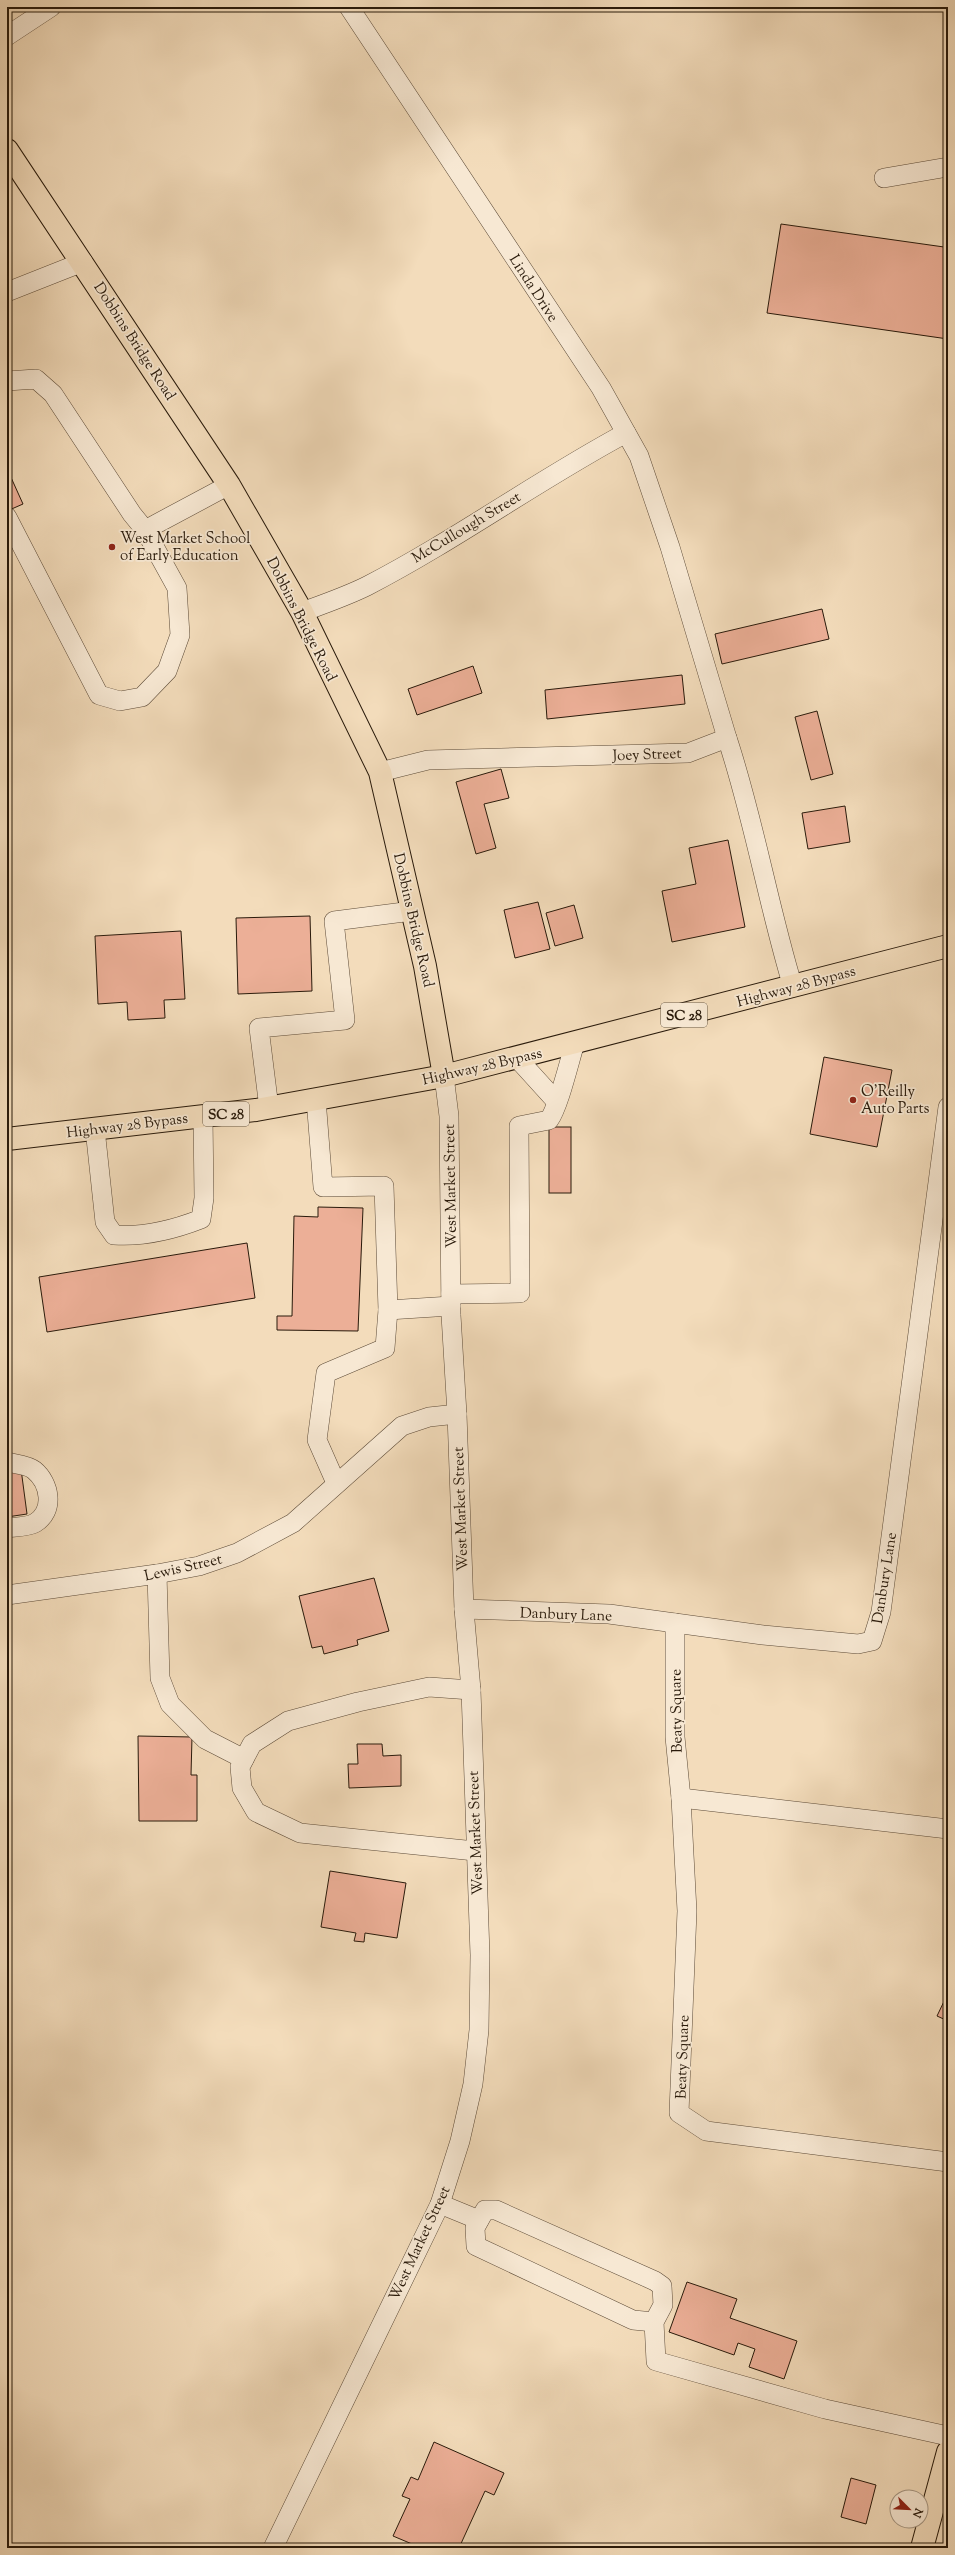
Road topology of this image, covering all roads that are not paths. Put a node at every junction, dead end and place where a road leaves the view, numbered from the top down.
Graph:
1 (51, 7) edge
2 (349, 7) edge
3 (7, 36) edge
4 (7, 150) edge
5 (948, 168) edge
6 (884, 178) dead end
7 (83, 262) junction
8 (7, 292) edge
9 (7, 381) edge
10 (626, 433) junction
11 (229, 485) junction
12 (7, 517) edge
13 (144, 530) junction
14 (302, 612) junction
15 (727, 738) junction
16 (380, 772) junction
17 (412, 911) junction
18 (948, 946) edge
19 (793, 987) junction
20 (575, 1043) junction
21 (517, 1058) junction
22 (444, 1076) junction
23 (316, 1100) junction
24 (556, 1101) junction
25 (948, 1107) edge
26 (269, 1108) junction
27 (203, 1116) junction
28 (95, 1129) junction
29 (7, 1139) edge
30 (451, 1300) junction
31 (388, 1310) junction
32 (457, 1414) junction
33 (7, 1462) edge
34 (336, 1482) junction
35 (7, 1528) edge
36 (157, 1574) junction
37 (7, 1595) edge
38 (464, 1609) junction
39 (675, 1623) junction
40 (470, 1690) junction
41 (244, 1759) junction
42 (681, 1798) junction
43 (948, 1830) edge
44 (475, 1851) junction
45 (948, 2162) edge
46 (440, 2204) junction
47 (479, 2220) junction
48 (654, 2322) junction
49 (948, 2436) edge
50 (948, 2452) edge
51 (945, 2476) edge
52 (273, 2548) edge
53 (922, 2548) edge

1 - 3 street
2 - 10 street, Linda Drive
4 - 7 main road, Dobbins Bridge Road
5 - 6 street
7 - 8 street
7 - 11 main road, Dobbins Bridge Road
9 - 13 street
10 - 14 street, McCullough Street
10 - 15 street, Linda Drive
11 - 13 street
11 - 14 main road, Dobbins Bridge Road
12 - 13 street
14 - 16 main road, Dobbins Bridge Road
15 - 16 street, Joey Street
15 - 19 street
16 - 17 main road, Dobbins Bridge Road
17 - 22 main road, Dobbins Bridge Road
17 - 26 street
18 - 19 main road, Highway 28 Bypass / SC 28
19 - 20 main road, Highway 28 Bypass / SC 28
20 - 21 main road, Highway 28 Bypass / SC 28
20 - 24 street
21 - 22 main road, Highway 28 Bypass / SC 28
21 - 24 street
22 - 23 main road, Highway 28 Bypass / SC 28
22 - 30 street, West Market Street
23 - 26 main road, Highway 28 Bypass / SC 28
23 - 31 street
24 - 30 street
25 - 39 street, Danbury Lane
26 - 27 main road, Highway 28 Bypass / SC 28
27 - 28 main road, Highway 28 Bypass / SC 28
27 - 28 street
28 - 29 main road, Highway 28 Bypass / SC 28
30 - 31 street
30 - 32 street, West Market Street
31 - 34 street
32 - 34 street, Lewis Street
32 - 38 street, West Market Street
33 - 35 street
34 - 36 street, Lewis Street
36 - 37 street, Lewis Street
36 - 41 street
38 - 39 street, Danbury Lane
38 - 40 street, West Market Street
39 - 42 street, Beaty Square
40 - 41 street
40 - 44 street, West Market Street
41 - 44 street
42 - 43 street
42 - 45 street, Beaty Square
44 - 46 street, West Market Street
46 - 47 street
46 - 52 street, West Market Street
47 - 48 street
47 - 48 street
48 - 49 street
50 - 51 main road
51 - 53 main road

